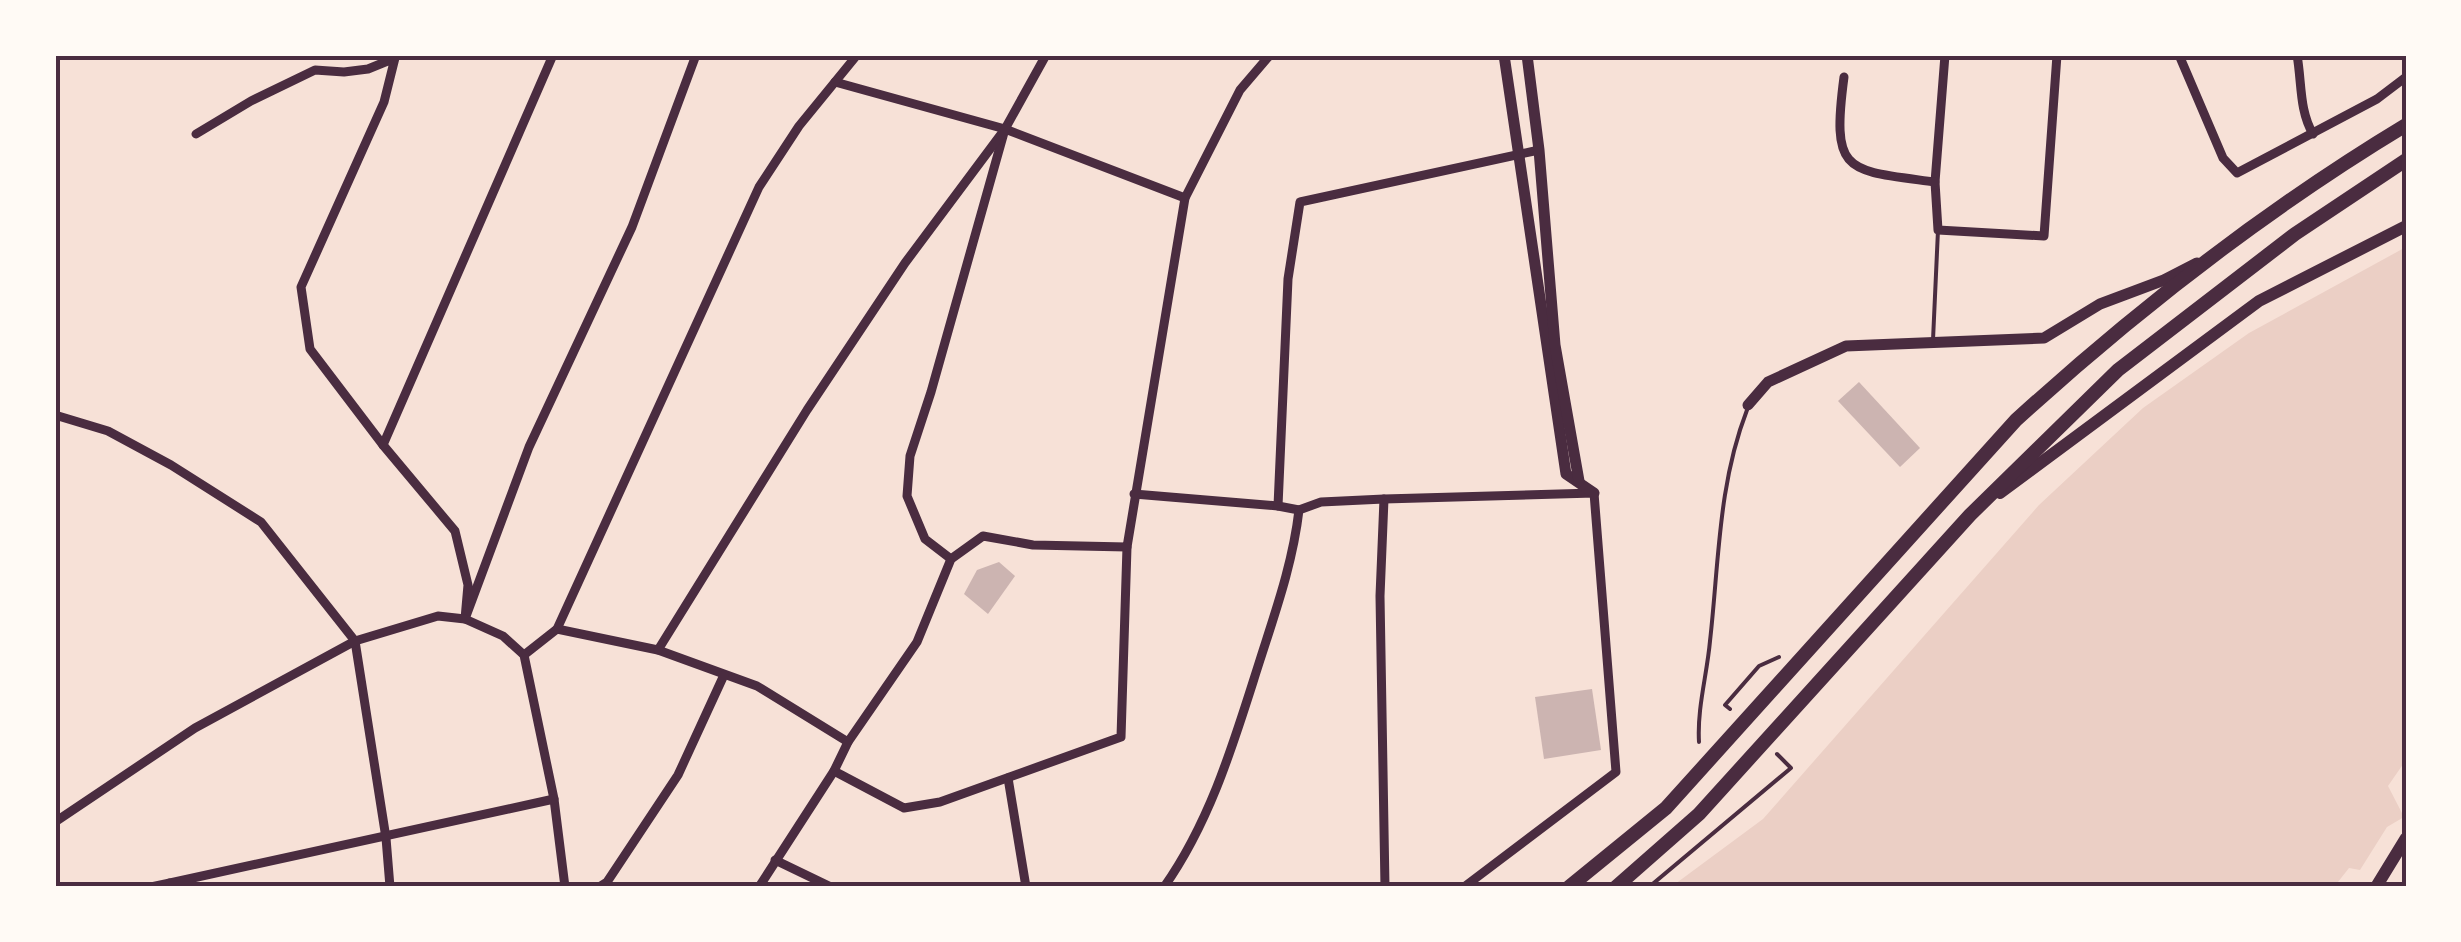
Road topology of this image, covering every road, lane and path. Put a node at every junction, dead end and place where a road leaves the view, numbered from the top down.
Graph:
1 (553, 55) edge
2 (696, 55) edge
3 (857, 55) edge
4 (1046, 55) edge
5 (1270, 55) edge
6 (1504, 55) edge
7 (1528, 55) edge
8 (1944, 55) edge
9 (2057, 55) edge
10 (2178, 55) edge
11 (2297, 55) edge
12 (397, 56) edge
13 (1844, 77) dead end
14 (2406, 77) edge
15 (836, 82) junction
16 (2406, 125) edge
17 (1005, 129) junction
18 (196, 134) dead end
19 (2313, 134) junction
20 (1539, 150) junction
21 (1520, 154) junction
22 (2406, 160) edge
23 (1935, 182) junction
24 (1184, 198) junction
25 (2406, 223) edge
26 (1938, 230) junction
27 (2210, 256) junction
28 (1932, 344) junction
29 (1748, 405) joint
30 (55, 415) edge
31 (383, 445) junction
32 (1594, 493) junction
33 (1134, 494) junction
34 (1384, 498) junction
35 (1278, 506) junction
36 (1299, 510) junction
37 (1970, 515) junction
38 (1127, 547) junction
39 (950, 560) junction
40 (465, 619) junction
41 (557, 629) junction
42 (355, 640) junction
43 (658, 650) junction
44 (524, 656) junction
45 (1759, 666) dead end
46 (724, 675) junction
47 (1725, 705) dead end
48 (848, 742) junction
49 (1698, 742) dead end
50 (1792, 768) dead end
51 (834, 771) junction
52 (1008, 778) junction
53 (554, 799) junction
54 (55, 822) edge
55 (386, 838) junction
56 (2406, 838) edge
57 (775, 860) junction
58 (170, 885) edge
59 (151, 887) edge
60 (390, 887) edge
61 (565, 887) edge
62 (600, 887) edge
63 (760, 887) edge
64 (831, 887) edge
65 (1026, 887) edge
66 (1166, 887) edge
67 (1386, 887) edge
68 (1464, 887) edge
69 (1569, 887) edge
70 (1616, 887) edge
71 (1649, 887) edge
72 (2376, 887) edge

1 - 31 street
2 - 40 street
3 - 15 street
4 - 17 street
5 - 24 street
6 - 21 street
7 - 20 street
8 - 23 street
9 - 26 street
10 - 19 street
11 - 19 street
12 - 18 street
12 - 31 street
13 - 23 street
14 - 19 street
15 - 17 street
15 - 41 street
16 - 27 highway
17 - 24 street
17 - 39 street
17 - 43 street
20 - 21 street
20 - 32 street
21 - 32 street
21 - 35 street
22 - 37 highway
23 - 26 street
24 - 33 street
25 - 37 main road
26 - 28 lane
27 - 28 street
27 - 69 highway
28 - 29 street
29 - 49 lane
30 - 42 street
31 - 40 street
32 - 34 street
32 - 68 street
33 - 35 street
33 - 38 street
34 - 36 street
34 - 67 street
35 - 36 street
36 - 66 street
37 - 70 highway
38 - 39 street
38 - 52 street
39 - 48 street
40 - 42 street
40 - 44 street
41 - 43 street
41 - 44 street
42 - 54 street
42 - 55 street
43 - 46 street
44 - 53 street
45 - 47 path
46 - 48 street
46 - 62 street
48 - 51 street
50 - 71 path
51 - 52 street
51 - 57 street
52 - 65 street
53 - 55 street
53 - 61 street
55 - 58 street
55 - 60 street
56 - 72 main road
57 - 63 street
57 - 64 street
58 - 59 street

